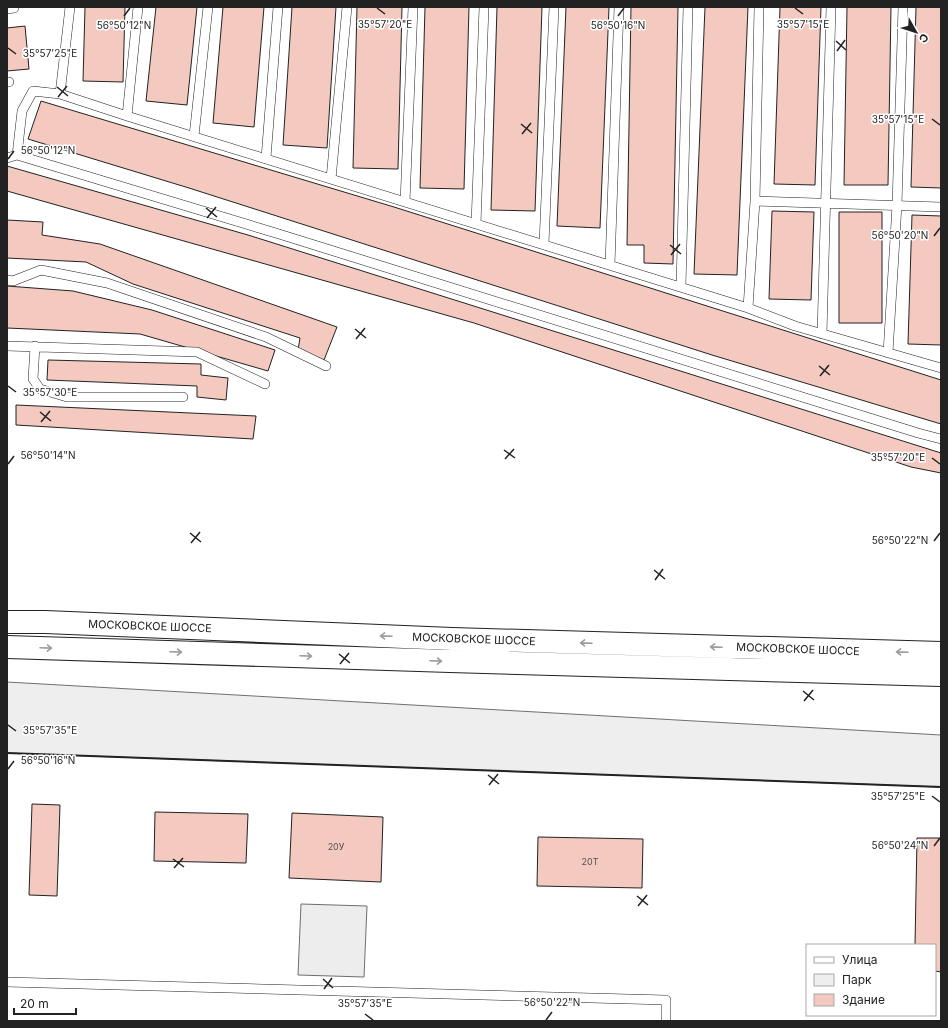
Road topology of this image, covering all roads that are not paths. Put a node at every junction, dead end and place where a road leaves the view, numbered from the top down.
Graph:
1 (70, 7) edge
2 (138, 7) edge
3 (208, 7) edge
4 (278, 7) edge
5 (347, 7) edge
6 (413, 7) edge
7 (484, 7) edge
8 (554, 7) edge
9 (619, 7) edge
10 (688, 7) edge
11 (759, 7) edge
12 (831, 7) edge
13 (903, 7) edge
14 (60, 94) junction
15 (127, 116) junction
16 (194, 136) junction
17 (17, 155) junction
18 (7, 158) edge
19 (266, 158) junction
20 (331, 179) junction
21 (755, 201) junction
22 (405, 202) junction
23 (825, 203) junction
24 (897, 205) junction
25 (941, 207) edge
26 (476, 224) junction
27 (544, 244) junction
28 (610, 265) junction
29 (7, 280) edge
30 (681, 287) junction
31 (748, 308) junction
32 (822, 334) junction
33 (7, 346) edge
34 (35, 346) junction
35 (888, 353) junction
36 (326, 366) dead end
37 (941, 368) edge
38 (265, 384) dead end
39 (183, 397) dead end
40 (941, 439) edge
41 (7, 622) edge
42 (7, 647) edge
43 (941, 653) edge
44 (941, 675) edge
45 (7, 982) edge
46 (666, 1021) edge

1 - 14 lane
2 - 15 lane
3 - 16 lane
4 - 19 lane
5 - 20 lane
6 - 22 lane
7 - 26 lane
8 - 27 lane
9 - 28 lane
10 - 30 lane
11 - 21 lane
12 - 23 lane
13 - 24 lane
14 - 15 lane
14 - 17 lane
15 - 16 lane
16 - 19 lane
17 - 18 lane
17 - 40 lane
19 - 20 lane
20 - 22 lane
21 - 23 lane
21 - 31 lane
22 - 26 lane
23 - 24 lane
23 - 32 lane
24 - 25 lane
24 - 35 lane
26 - 27 lane
27 - 28 lane
28 - 30 lane
29 - 36 lane
30 - 31 lane
31 - 32 lane
32 - 35 lane
33 - 34 lane
34 - 38 lane
34 - 39 lane
35 - 37 lane
43 -> 41 main road, МОСКОВСКОЕ ШОССЕ
42 -> 44 main road, МОСКОВСКОЕ ШОССЕ
45 - 46 lane

